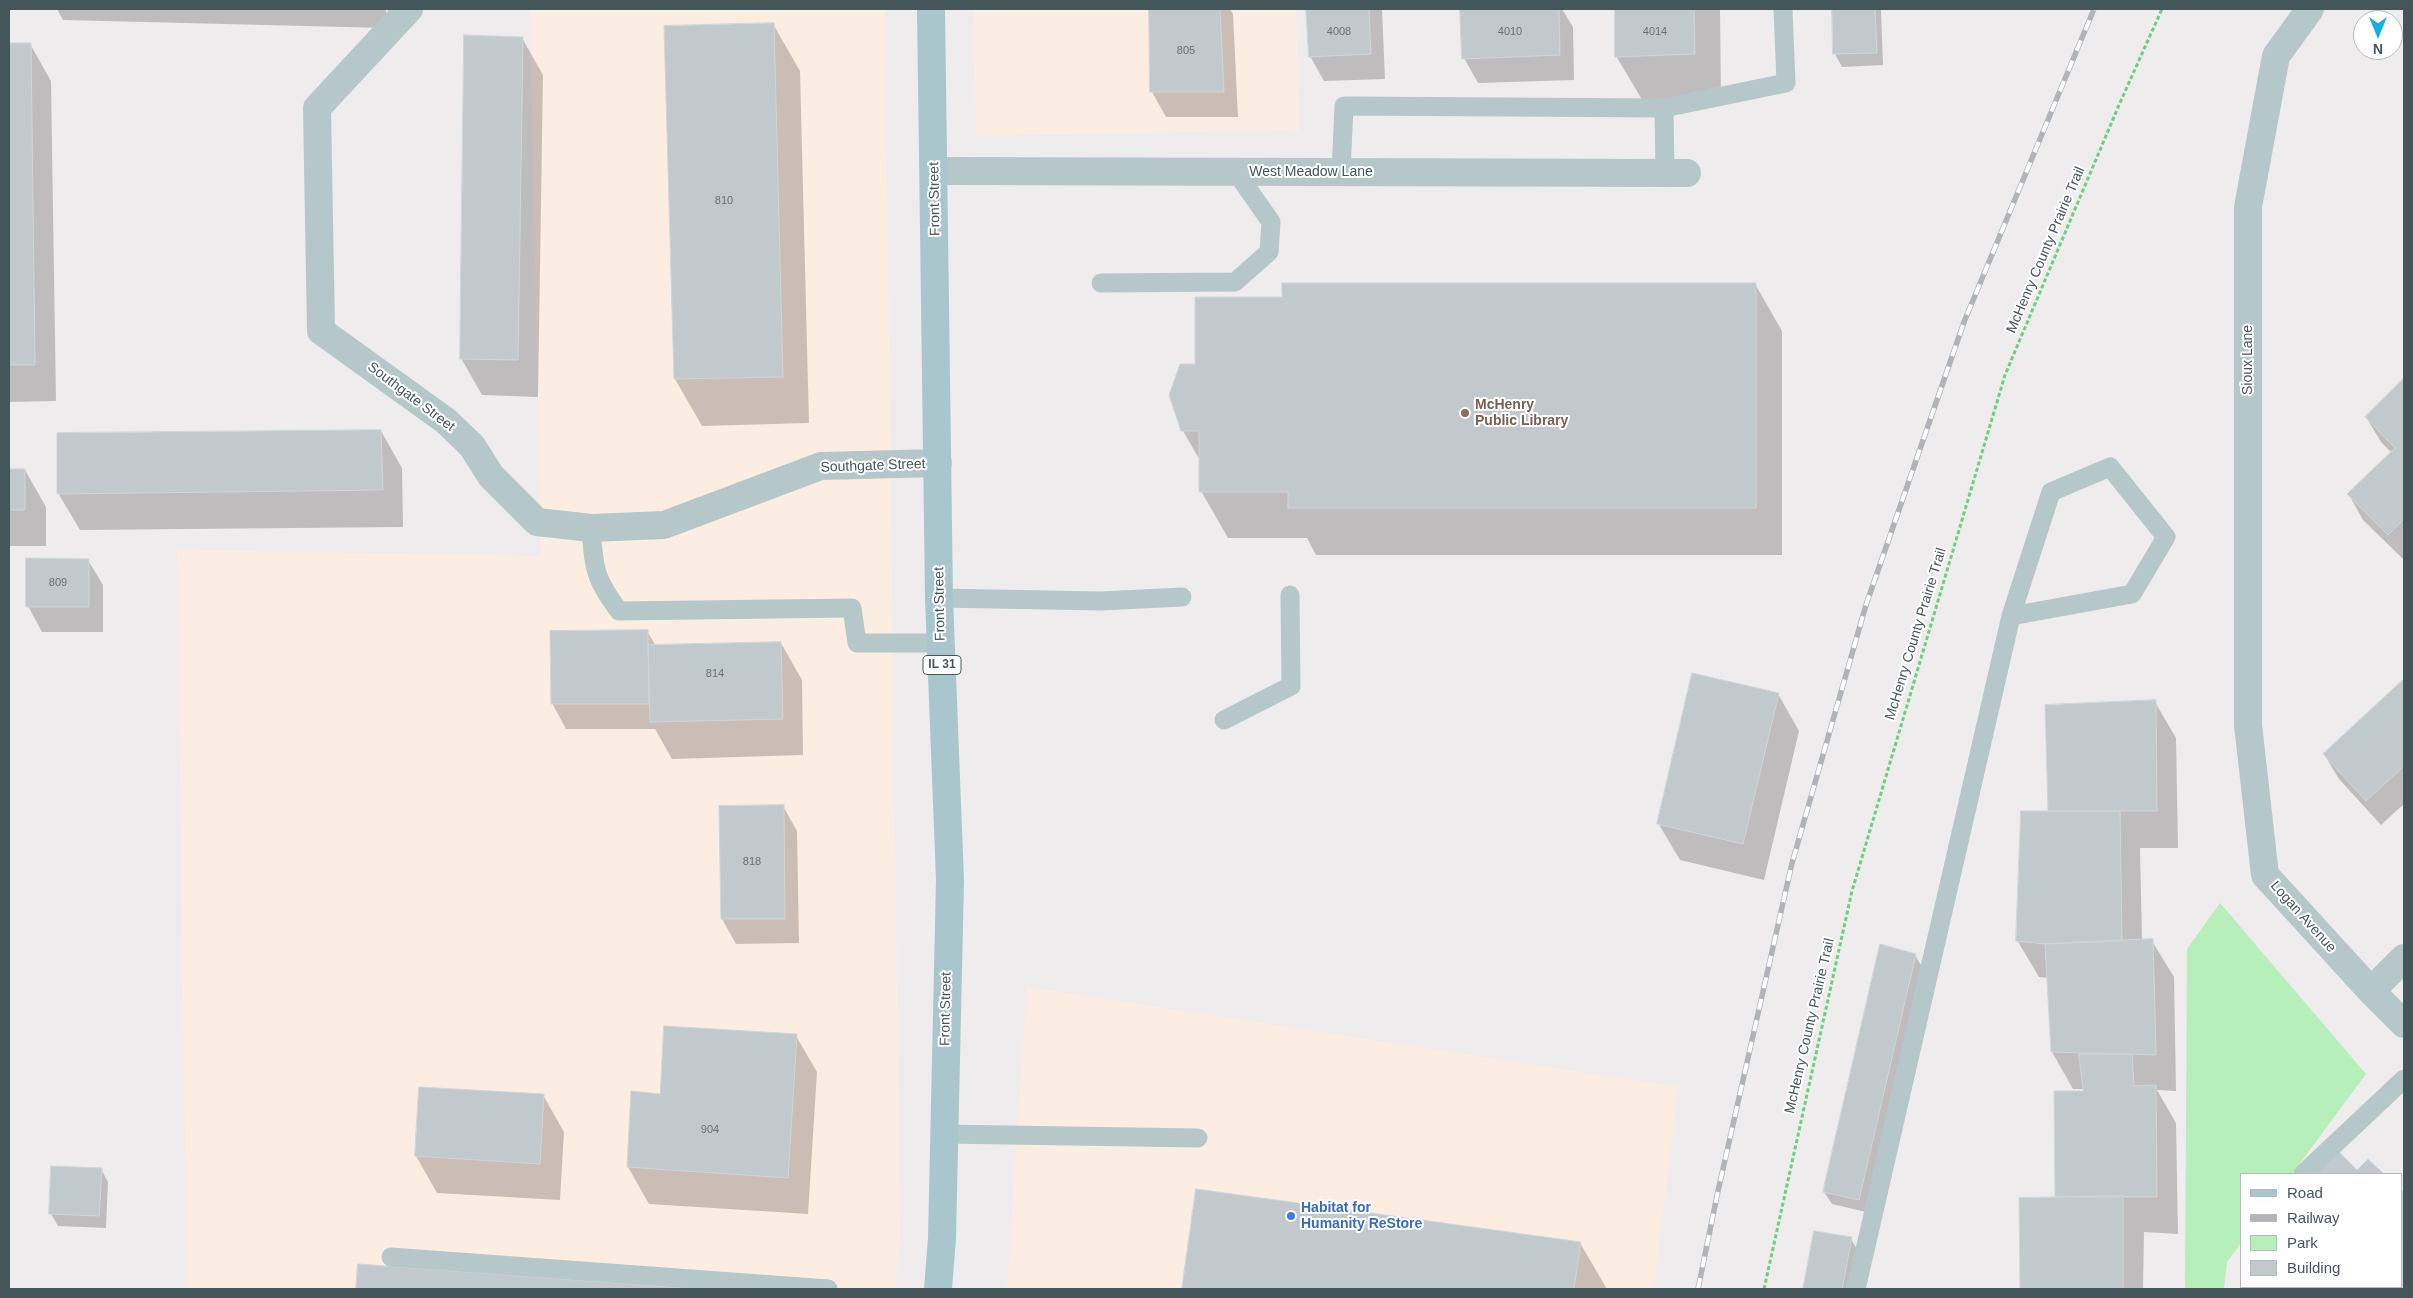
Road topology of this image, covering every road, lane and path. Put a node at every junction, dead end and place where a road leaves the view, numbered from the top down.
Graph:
1 (409, 9) edge
2 (931, 9) edge
3 (1783, 9) edge
4 (2162, 9) edge
5 (2310, 9) edge
6 (1664, 108) junction
7 (935, 171) junction
8 (1236, 172) junction
9 (1341, 172) junction
10 (1676, 173) joint
11 (1101, 283) dead end
12 (938, 464) junction
13 (588, 527) junction
14 (1290, 595) dead end
15 (1182, 597) dead end
16 (939, 598) junction
17 (2010, 616) junction
18 (941, 642) junction
19 (1224, 720) dead end
20 (2248, 725) joint
21 (2404, 958) edge
22 (2371, 991) junction
23 (2404, 1024) edge
24 (2404, 1079) edge
25 (943, 1134) junction
26 (1198, 1138) dead end
27 (2304, 1173) edge
28 (391, 1257) dead end
29 (828, 1289) edge
30 (938, 1289) edge
31 (1764, 1289) edge
32 (1856, 1289) edge

1 - 13 street, Southgate Street
2 - 7 main road, Front Street / IL 31
3 - 6 lane
4 - 31 path, McHenry County Prairie Trail
5 - 20 street, Sioux Lane
6 - 9 lane
6 - 10 lane
7 - 8 street, West Meadow Lane
7 - 12 main road, Front Street / IL 31
8 - 9 street, West Meadow Lane
8 - 11 lane
9 - 10 street, West Meadow Lane
12 - 13 street, Southgate Street
12 - 16 main road, Front Street / IL 31
13 - 18 lane
14 - 19 lane
15 - 16 lane
16 - 18 main road, Front Street / IL 31
17 - 17 lane
17 - 32 lane
18 - 25 main road, Front Street / IL 31
20 - 22 street, Logan Avenue
21 - 22 street
22 - 23 street, Logan Avenue
24 - 27 lane
25 - 26 lane
25 - 30 main road, Front Street / IL 31
28 - 29 lane

